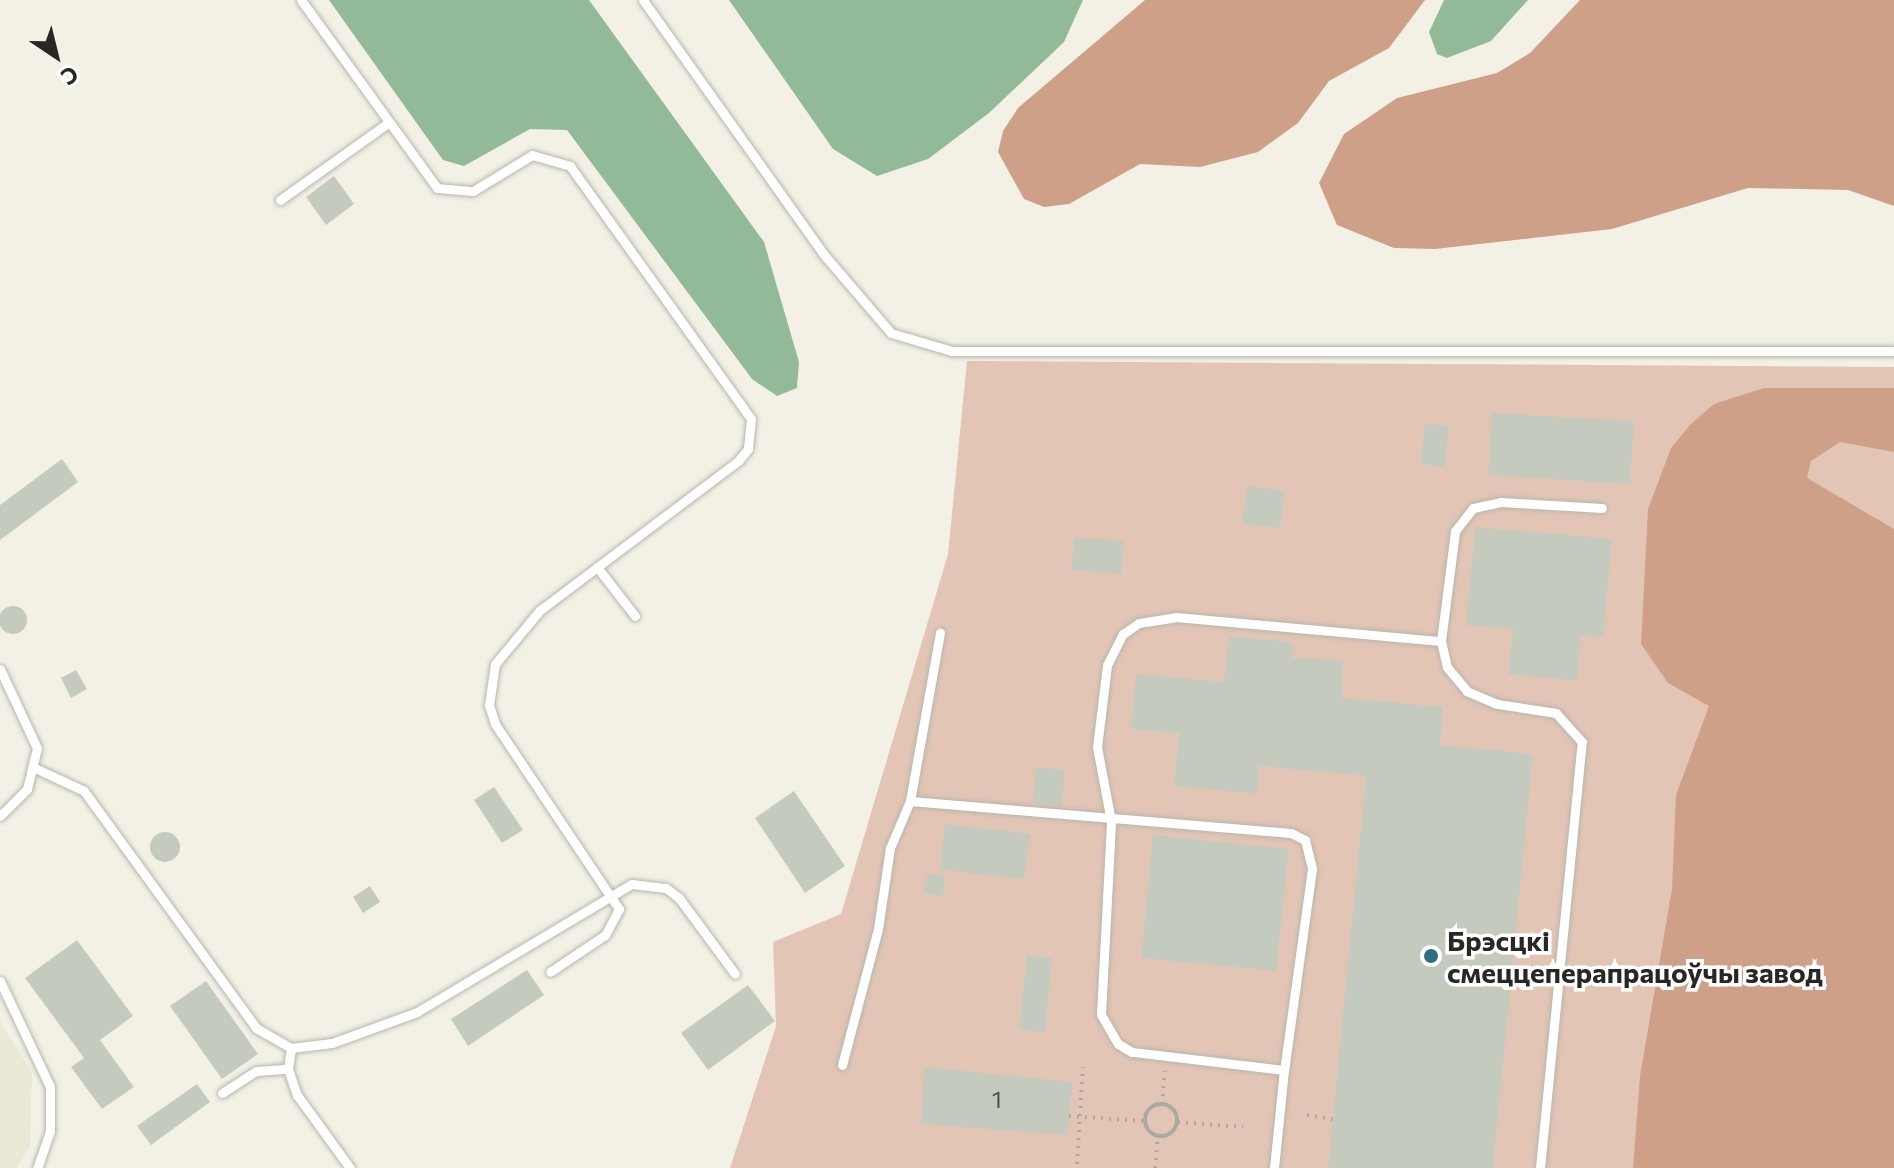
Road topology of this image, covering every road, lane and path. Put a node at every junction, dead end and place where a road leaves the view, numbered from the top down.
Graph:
1 (301, 0) edge
2 (643, 0) edge
3 (388, 123) junction
4 (280, 200) dead end
5 (1894, 351) edge
6 (1602, 508) dead end
7 (597, 567) junction
8 (635, 616) dead end
9 (940, 633) dead end
10 (1441, 641) junction
11 (0, 669) edge
12 (35, 768) junction
13 (910, 801) junction
14 (0, 816) edge
15 (1111, 821) junction
16 (613, 892) junction
17 (550, 972) dead end
18 (735, 974) dead end
19 (0, 981) edge
20 (291, 1048) junction
21 (1167, 1057) junction
22 (842, 1065) dead end
23 (1083, 1067) dead end
24 (288, 1069) junction
25 (1284, 1070) junction
26 (222, 1093) dead end
27 (1162, 1104) junction
28 (1307, 1115) dead end
29 (1069, 1116) dead end
30 (1079, 1116) junction
31 (1333, 1119) dead end
32 (1145, 1121) junction
33 (1177, 1122) junction
34 (1243, 1127) dead end
35 (1158, 1136) junction
36 (1077, 1164) dead end
37 (37, 1168) edge
38 (350, 1168) edge
39 (1155, 1168) edge
40 (1274, 1168) edge
41 (1540, 1168) edge

1 - 3 lane
2 - 5 lane
3 - 4 lane
3 - 7 lane
6 - 10 lane
7 - 8 lane
7 - 16 lane
9 - 13 lane
10 - 15 lane
10 - 41 lane
11 - 12 lane
12 - 14 lane
12 - 20 lane
13 - 15 lane
13 - 22 lane
15 - 21 lane
15 - 25 lane
16 - 17 lane
16 - 18 lane
16 - 20 lane
19 - 37 lane
20 - 24 lane
21 - 25 lane
21 - 27 path
23 - 30 path
24 - 26 lane
24 - 38 lane
25 - 40 lane
27 - 32 path
27 - 33 path
28 - 31 path
29 - 30 path
30 - 32 path
30 - 36 path
32 - 35 path
33 - 34 path
33 - 35 path
35 - 39 path

